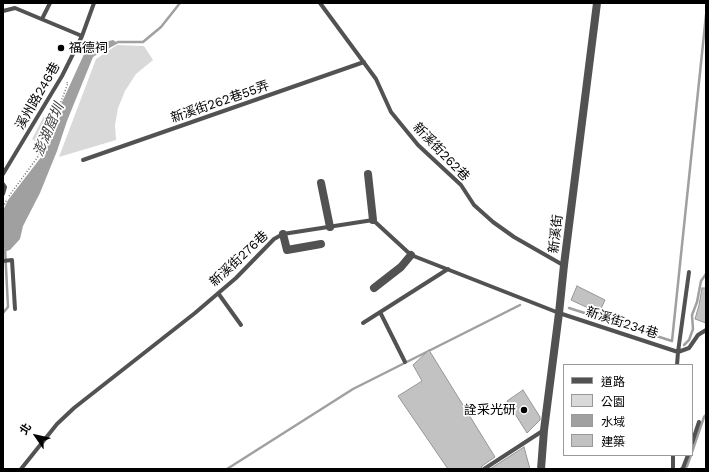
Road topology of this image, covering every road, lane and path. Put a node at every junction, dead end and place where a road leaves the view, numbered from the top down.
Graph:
1 (50, 3) edge
2 (94, 3) edge
3 (320, 3) edge
4 (596, 3) edge
5 (3, 11) edge
6 (42, 19) junction
7 (82, 36) junction
8 (364, 62) junction
9 (61, 79) junction
10 (83, 160) dead end
11 (3, 174) edge
12 (368, 174) dead end
13 (321, 183) dead end
14 (3, 184) edge
15 (3, 194) edge
16 (3, 207) edge
17 (373, 220) junction
18 (330, 227) junction
19 (283, 234) junction
20 (320, 244) dead end
21 (411, 254) junction
22 (3, 261) edge
23 (564, 265) junction
24 (448, 269) junction
25 (689, 272) dead end
26 (374, 288) dead end
27 (3, 292) edge
28 (218, 293) junction
29 (3, 303) edge
30 (15, 309) dead end
31 (380, 312) junction
32 (560, 313) junction
33 (363, 323) dead end
34 (241, 325) dead end
35 (706, 330) edge
36 (678, 352) junction
37 (405, 362) dead end
38 (677, 364) edge
39 (699, 422) dead end
40 (544, 430) junction
41 (693, 440) edge
42 (673, 456) edge
43 (688, 456) edge
44 (21, 469) edge
45 (484, 469) edge
46 (541, 469) edge
47 (673, 469) edge
48 (682, 469) edge

1 - 6 lane
2 - 7 lane, 溪州路246巷
3 - 8 lane, 新溪街262巷
4 - 23 street, 新溪街
5 - 6 lane
6 - 7 lane
7 - 9 lane, 溪州路246巷
8 - 10 lane, 新溪街262巷55弄
8 - 23 lane, 新溪街262巷
9 - 11 lane, 溪州路246巷
9 - 16 path
12 - 17 street
13 - 18 street
14 - 15 lane
17 - 18 lane, 新溪街276巷
17 - 21 lane
18 - 19 lane, 新溪街276巷
19 - 20 street
19 - 28 lane, 新溪街276巷
21 - 24 lane
21 - 26 street
22 - 30 lane
23 - 32 street, 新溪街
24 - 31 lane
24 - 32 lane
25 - 36 lane
27 - 29 path
28 - 34 lane
28 - 44 lane, 新溪街276巷
31 - 33 lane
31 - 37 lane
32 - 36 lane, 新溪街234巷
32 - 40 street, 新溪街
35 - 36 lane
36 - 38 lane
39 - 41 lane
40 - 45 lane
40 - 46 street, 新溪街
42 - 47 lane
43 - 48 lane

